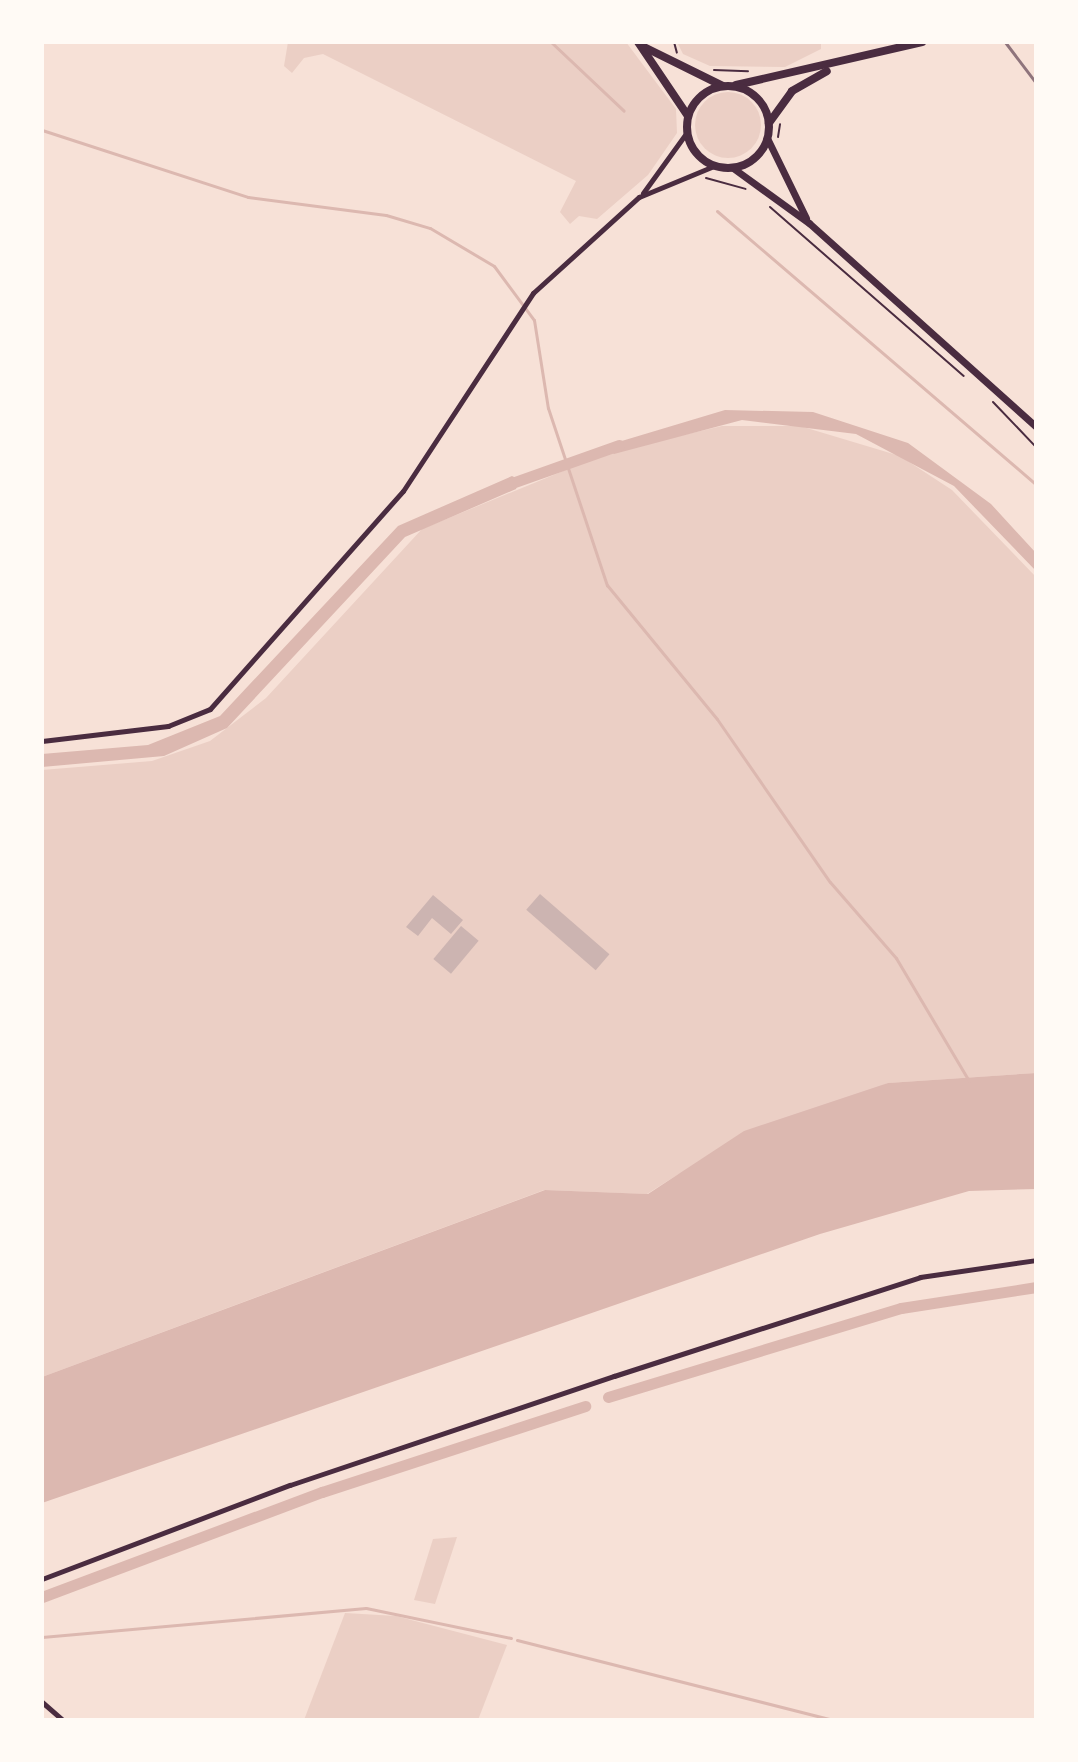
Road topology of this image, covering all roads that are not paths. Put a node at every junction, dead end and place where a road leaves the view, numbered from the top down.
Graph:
1 (922, 42) edge
2 (640, 44) edge
3 (834, 67) junction
4 (728, 86) junction
5 (688, 116) junction
6 (769, 123) junction
7 (687, 132) junction
8 (767, 138) junction
9 (714, 166) junction
10 (733, 168) junction
11 (639, 197) junction
12 (809, 223) junction
13 (1036, 427) edge
14 (42, 741) edge
15 (1036, 1260) edge
16 (42, 1579) edge
17 (42, 1702) edge
18 (63, 1720) edge

1 - 3 main road
2 - 4 main road
2 - 5 main road
3 - 4 main road
3 - 6 main road
4 - 5 main road
4 - 6 main road
5 - 7 main road
6 - 8 main road
7 - 9 main road
7 - 11 street
8 - 10 main road
8 - 12 street
9 - 10 main road
9 - 11 street
10 - 12 street
11 - 14 street
12 - 13 street
15 - 16 street
17 - 18 street

